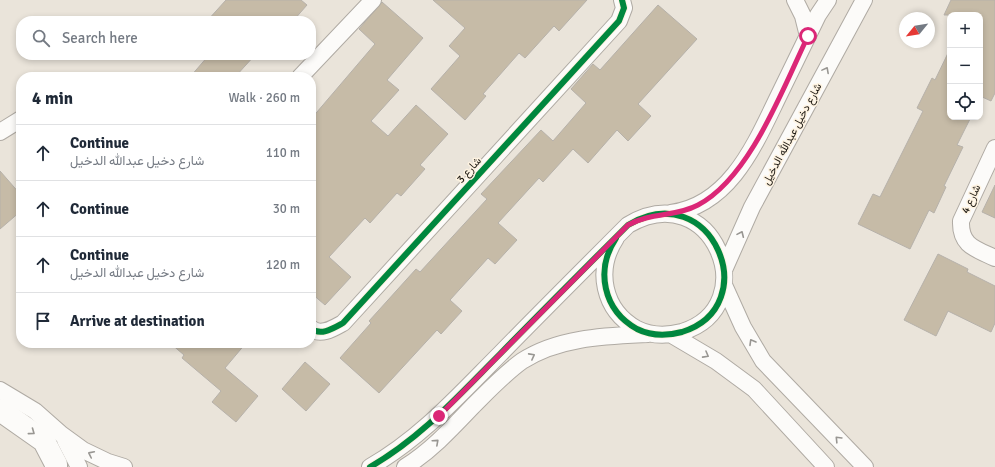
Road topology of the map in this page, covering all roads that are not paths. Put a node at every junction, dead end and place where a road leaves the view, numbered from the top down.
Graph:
1 (372, 0) edge
2 (622, 0) edge
3 (795, 0) edge
4 (828, 0) edge
5 (864, 0) edge
6 (808, 36) junction
7 (316, 60) edge
8 (316, 60) edge
9 (305, 72) edge
10 (16, 122) edge
11 (0, 132) edge
12 (995, 148) edge
13 (665, 214) junction
14 (616, 238) junction
15 (995, 258) edge
16 (724, 277) junction
17 (316, 331) edge
18 (653, 334) junction
19 (672, 335) junction
20 (0, 390) edge
21 (0, 410) edge
22 (61, 434) junction
23 (56, 467) edge
24 (79, 467) edge
25 (124, 467) edge
26 (370, 467) edge
27 (405, 467) edge
28 (826, 467) edge
29 (865, 467) edge

1 - 8 street
2 - 17 street, شارع 3
3 - 6 street
4 - 6 street
16 -> 5 street, شارع دخيل عبدالله الدخيل
6 - 13 street
7 - 9 street
10 - 11 street
12 - 15 street, شارع 4
13 - 14 street
13 - 16 street
14 - 18 street
14 - 26 street
16 - 19 street
29 -> 16 street
18 - 19 street
27 -> 18 street
19 -> 28 street
20 - 22 street
21 -> 23 highway
22 - 24 street
25 -> 22 street

